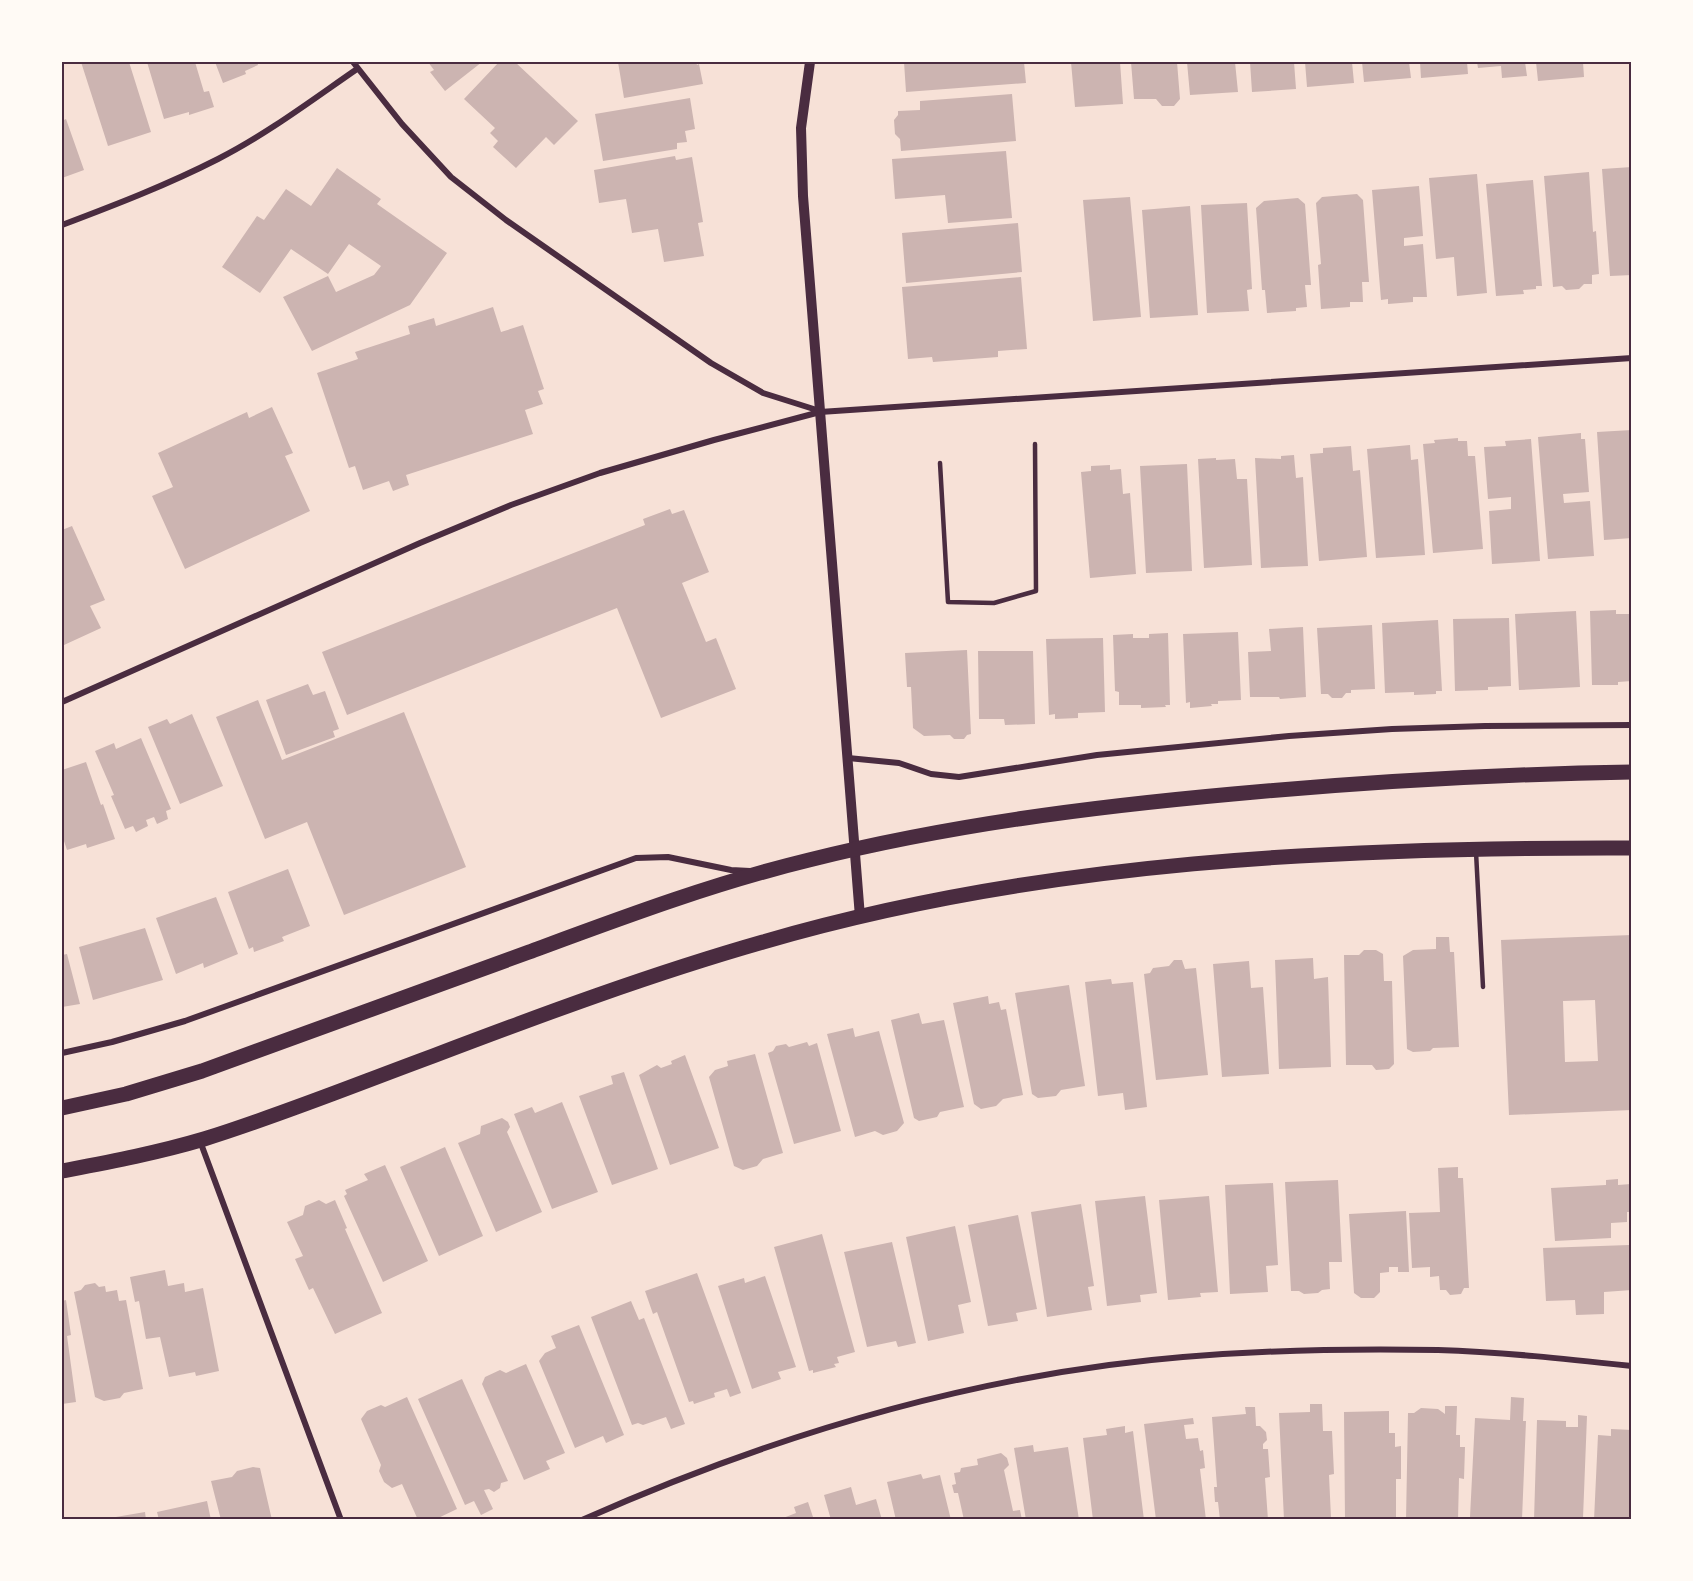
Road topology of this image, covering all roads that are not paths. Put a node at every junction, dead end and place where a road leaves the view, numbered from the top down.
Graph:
1 (352, 62) edge
2 (810, 62) edge
3 (357, 69) junction
4 (62, 225) edge
5 (1632, 358) edge
6 (820, 412) junction
7 (1035, 444) dead end
8 (940, 463) dead end
9 (62, 702) edge
10 (1632, 725) edge
11 (848, 758) junction
12 (1632, 772) edge
13 (1632, 848) edge
14 (855, 849) junction
15 (1476, 849) junction
16 (765, 872) junction
17 (860, 916) junction
18 (1483, 987) dead end
19 (62, 1053) edge
20 (62, 1108) edge
21 (200, 1140) junction
22 (62, 1171) edge
23 (1632, 1366) edge
24 (341, 1520) edge
25 (582, 1520) edge

1 - 3 street
2 - 6 street
3 - 4 street
3 - 6 street
5 - 6 street
6 - 9 street
6 - 11 street
7 - 8 lane
10 - 11 street
11 - 14 street
12 - 14 main road
13 - 15 main road
14 - 16 main road
14 - 17 street
15 - 17 main road
15 - 18 lane
16 - 19 street
16 - 20 main road
17 - 21 main road
21 - 22 main road
21 - 24 street
23 - 25 street

